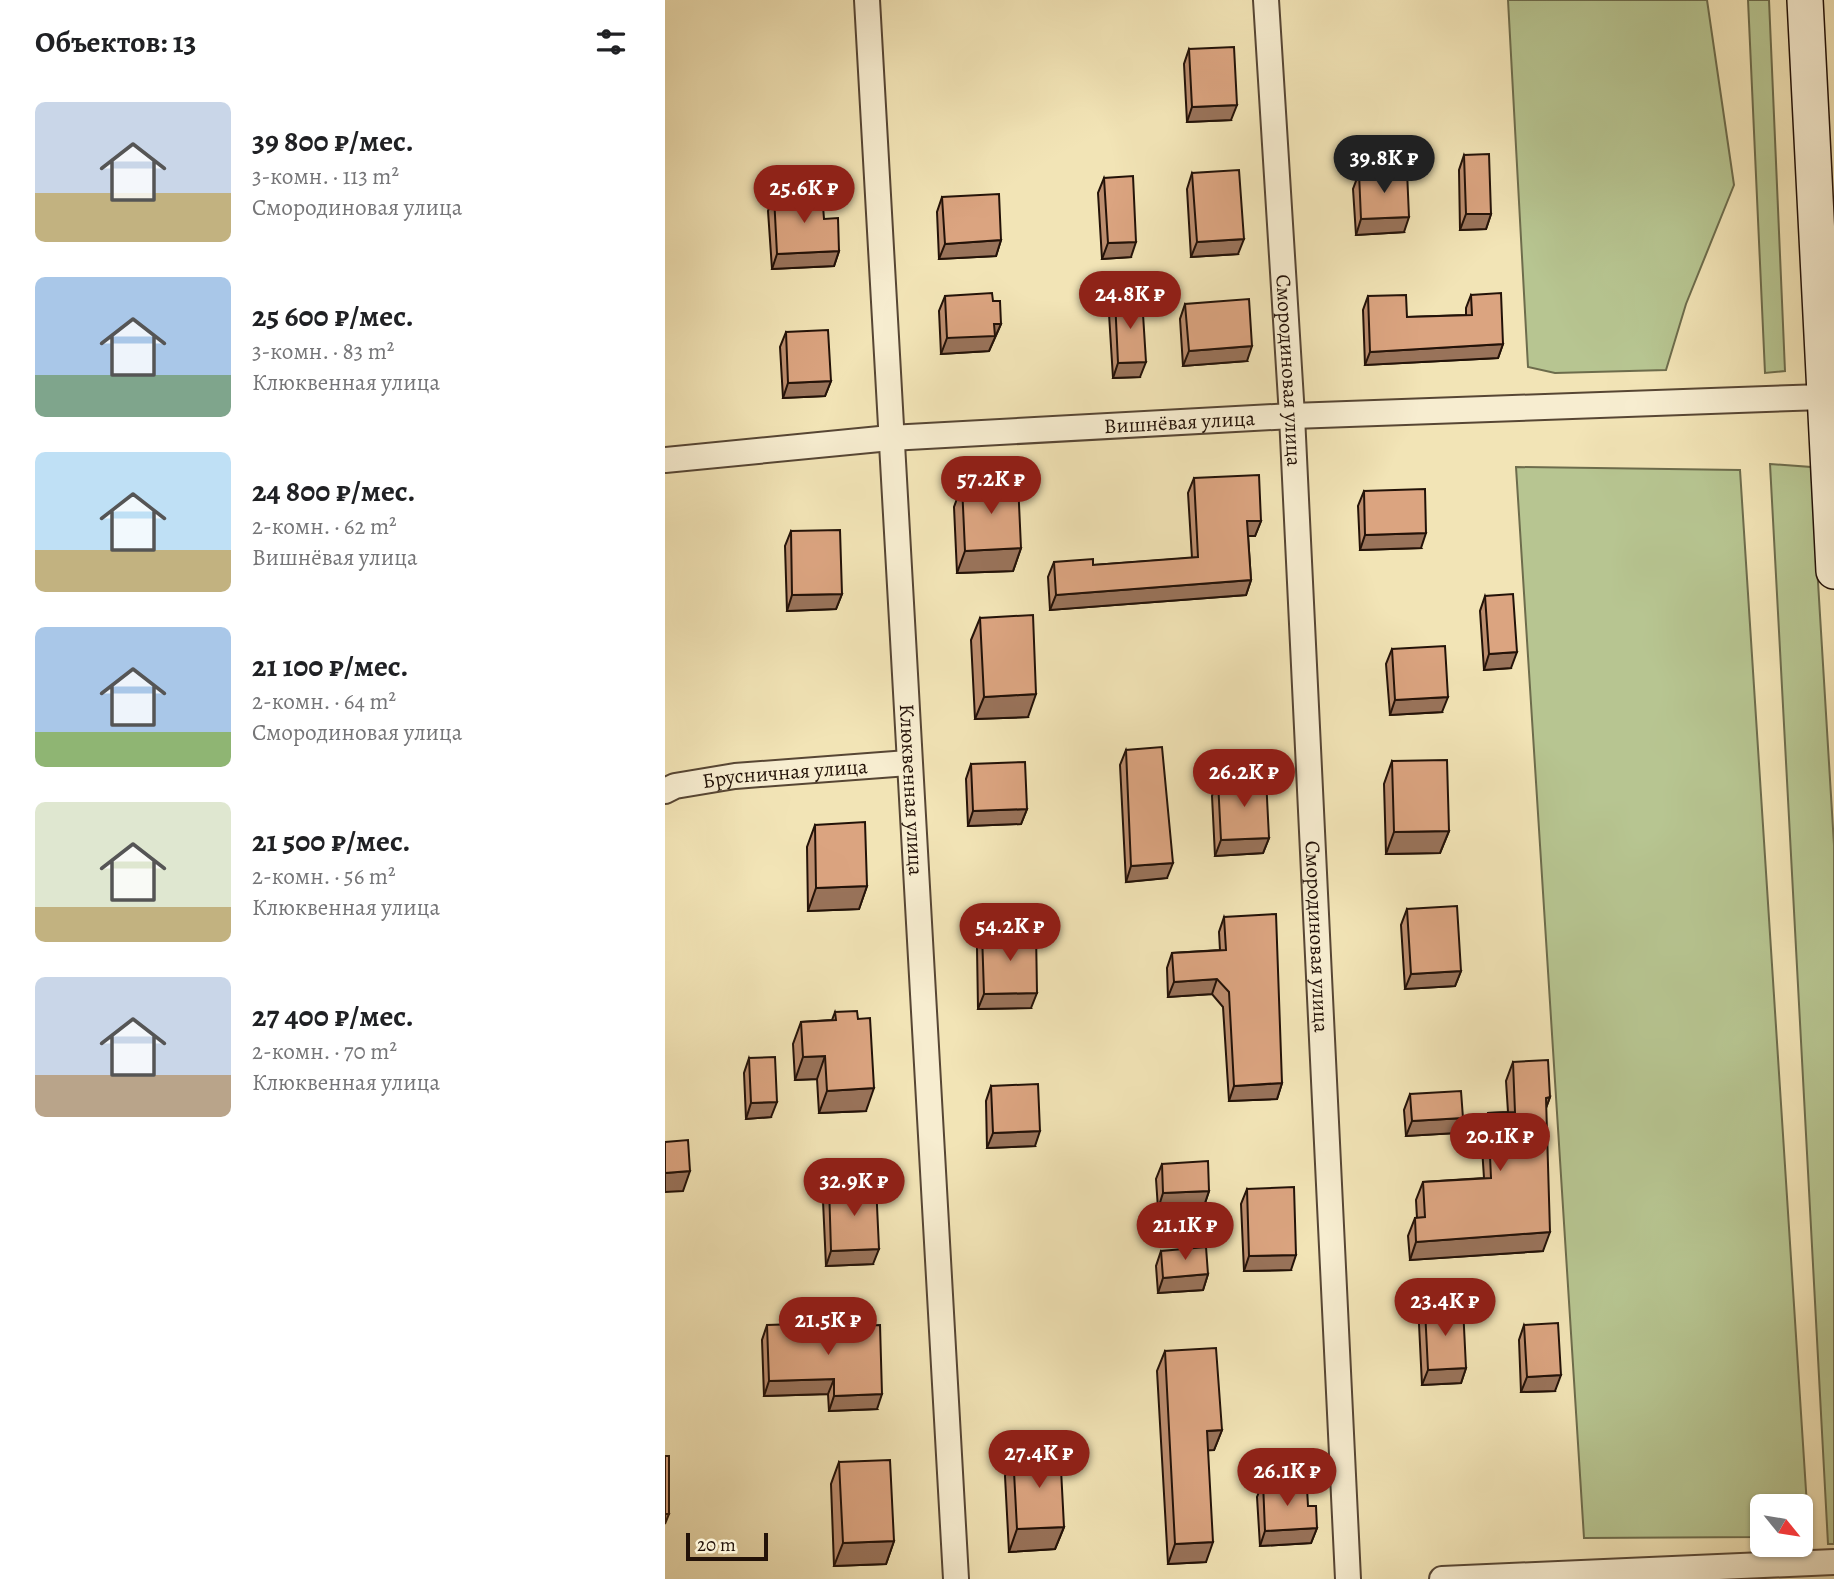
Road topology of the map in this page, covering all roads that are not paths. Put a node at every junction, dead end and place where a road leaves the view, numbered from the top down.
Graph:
1 (867, 0) edge
2 (1266, 0) edge
3 (1805, 0) edge
4 (1823, 397) junction
5 (1292, 416) junction
6 (890, 438) junction
7 (665, 460) edge
8 (1831, 467) edge
9 (1834, 571) edge
10 (908, 763) junction
11 (665, 791) edge
12 (1834, 1562) edge
13 (956, 1579) edge
14 (1348, 1579) edge
15 (1442, 1579) edge

1 - 6 street, Клюквенная улица
2 - 5 street, Смородиновая улица
3 - 4 street
4 - 5 street, Вишнёвая улица
4 - 8 street
5 - 6 street, Вишнёвая улица
5 - 14 street, Смородиновая улица
6 - 7 street, Вишнёвая улица
6 - 10 street, Клюквенная улица
8 - 9 street
10 - 11 street, Брусничная улица
10 - 13 street, Клюквенная улица
12 - 15 street

